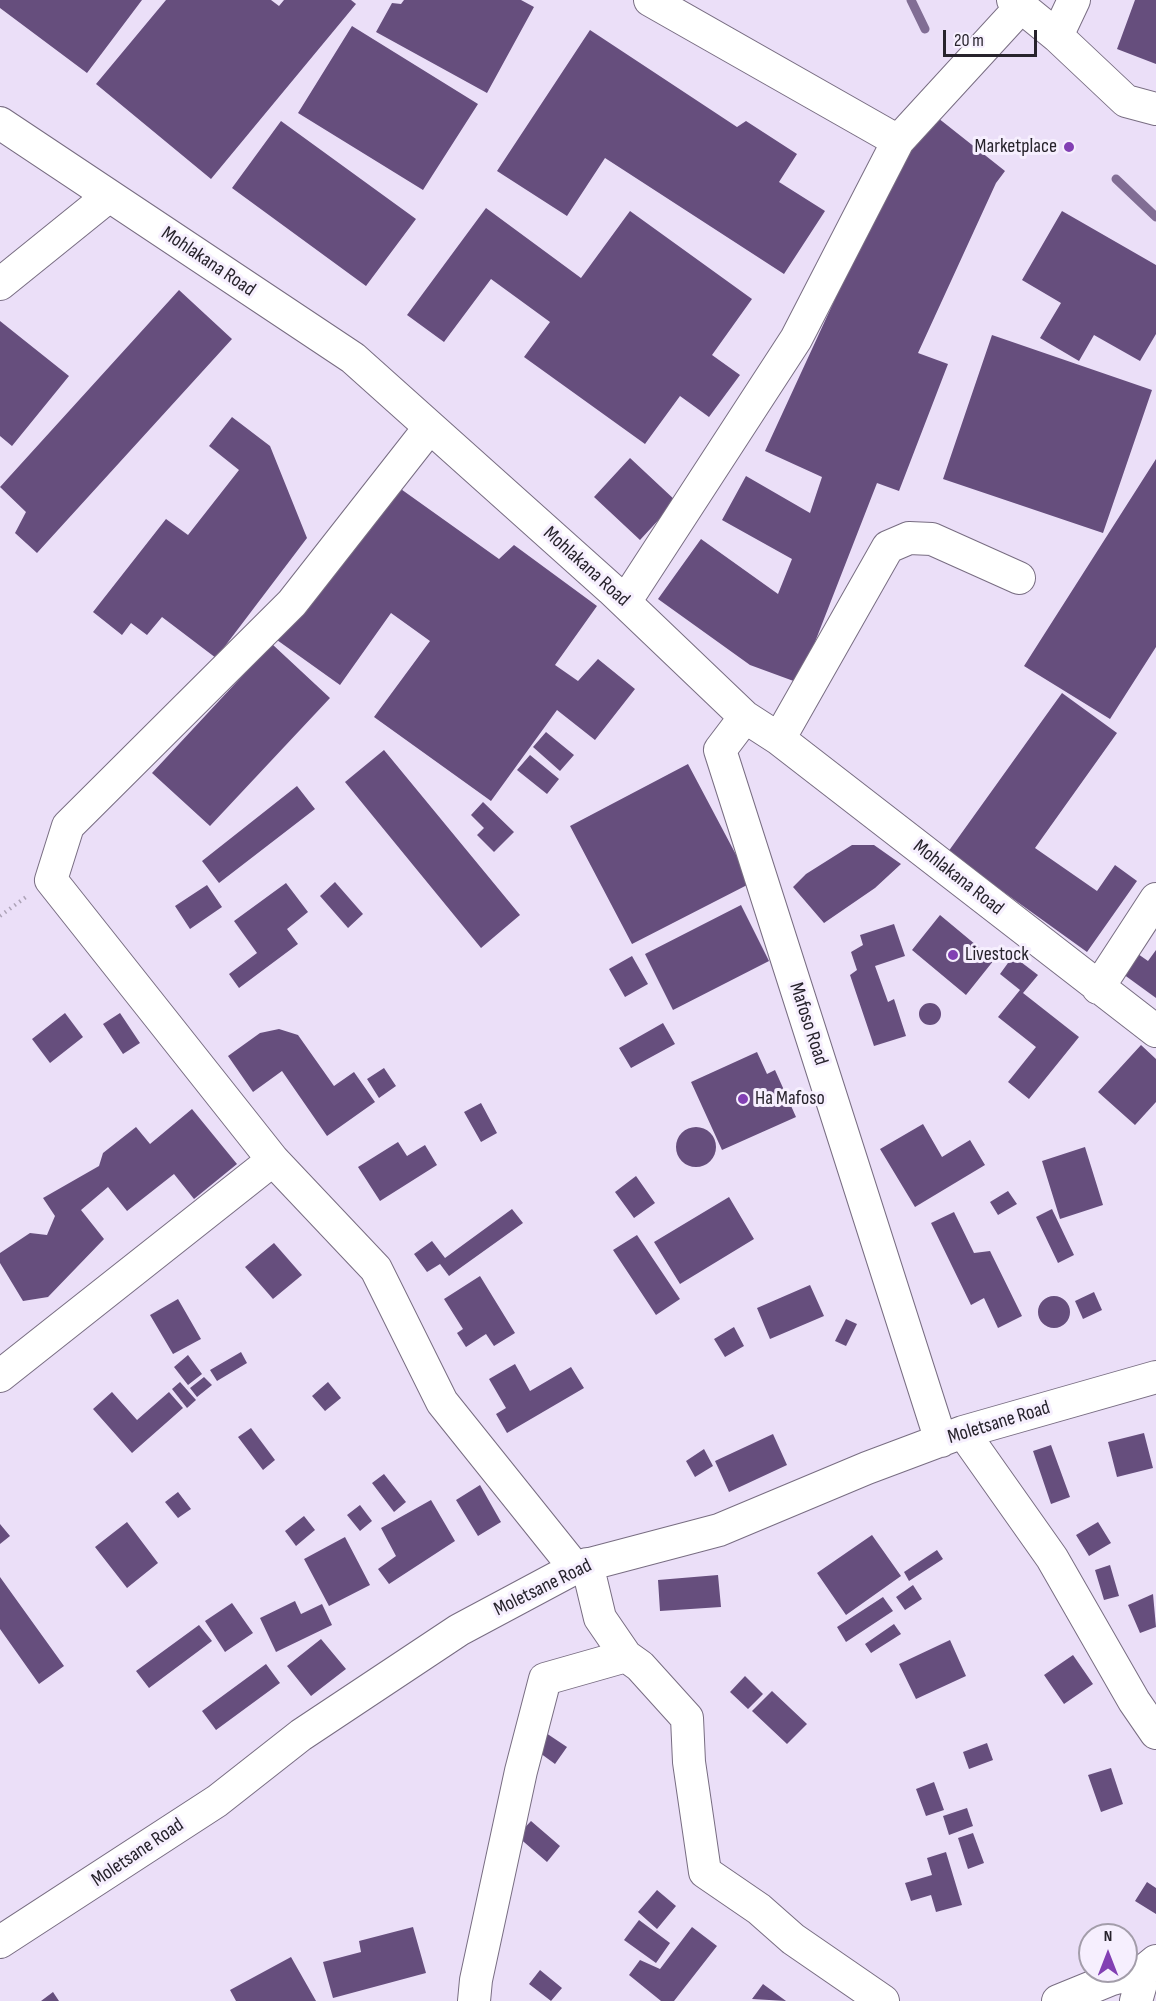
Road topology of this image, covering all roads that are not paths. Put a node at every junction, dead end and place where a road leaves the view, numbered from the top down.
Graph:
1 (650, 0) edge
2 (1074, 0) edge
3 (1017, 4) edge
4 (1057, 36) junction
5 (1156, 109) edge
6 (0, 123) edge
7 (898, 141) junction
8 (109, 196) junction
9 (0, 284) edge
10 (430, 427) junction
11 (1019, 578) dead end
12 (625, 602) junction
13 (745, 717) junction
14 (779, 739) junction
15 (1156, 899) edge
16 (1098, 988) junction
17 (1156, 1031) edge
18 (273, 1160) junction
19 (0, 1376) edge
20 (1156, 1377) edge
21 (952, 1436) junction
22 (581, 1566) junction
23 (626, 1656) junction
24 (1156, 1733) edge
25 (0, 1942) edge
26 (1150, 1966) edge
27 (474, 2001) edge
28 (883, 2001) edge
29 (1058, 2001) edge
30 (1136, 2001) edge

1 - 7 street
2 - 4 street
3 - 4 street
3 - 7 street
4 - 5 street
6 - 8 street, Mohlakana Road
7 - 12 street
8 - 9 street
8 - 10 street, Mohlakana Road
10 - 12 street, Mohlakana Road
10 - 18 street
11 - 14 street
12 - 13 street, Mohlakana Road
13 - 14 street, Mohlakana Road
13 - 21 street, Mafoso Road
14 - 16 street, Mohlakana Road
15 - 16 street
16 - 17 street, Mohlakana Road
18 - 19 street
18 - 22 street
20 - 21 street, Moletsane Road
21 - 22 street, Moletsane Road
21 - 24 street
22 - 23 street
22 - 25 street, Moletsane Road
23 - 27 street
23 - 28 street
26 - 29 street
26 - 30 street

